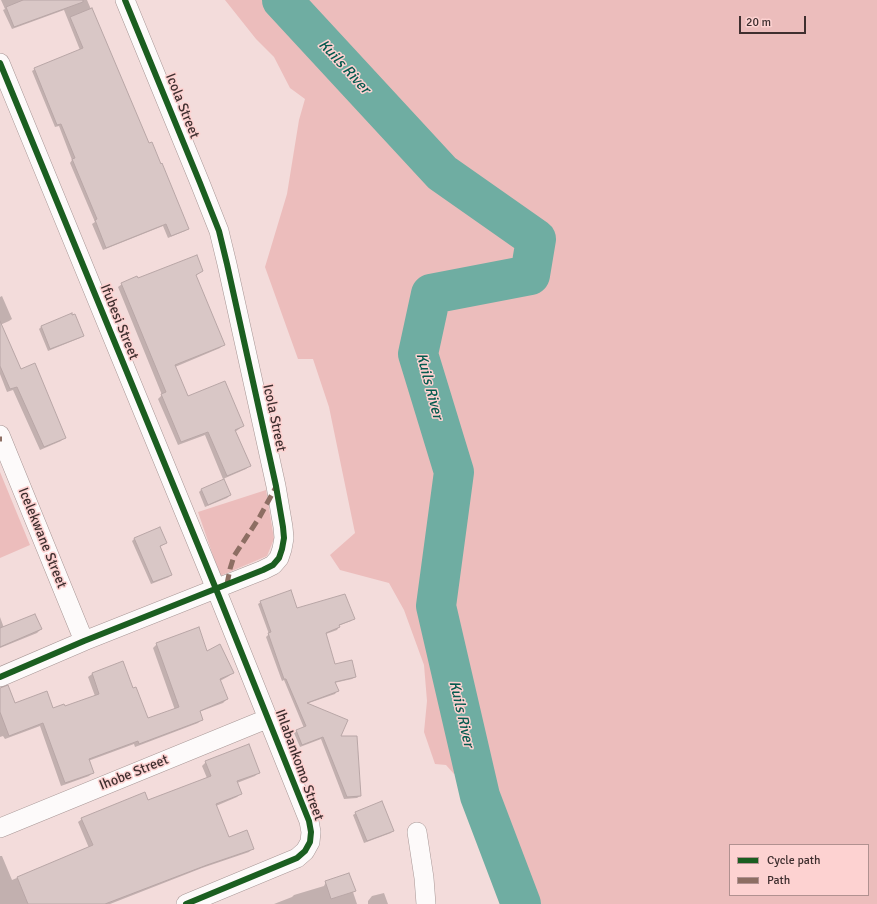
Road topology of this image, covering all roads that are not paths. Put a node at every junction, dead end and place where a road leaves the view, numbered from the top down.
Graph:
1 (125, 0) edge
2 (0, 63) edge
3 (0, 435) edge
4 (216, 589) junction
5 (84, 641) junction
6 (0, 677) edge
7 (269, 718) junction
8 (0, 828) edge
9 (417, 832) dead end
10 (186, 904) edge
11 (426, 904) edge

1 - 4 street, Icola Street
2 - 4 street, Ifubesi Street
3 - 5 street, Icelekwane Street
4 - 5 street, Icola Street
4 - 7 street, Ihlabankomo Street
5 - 6 street, Icola Street
7 - 8 street, Ihobe Street
7 - 10 street, Ihlabankomo Street
9 - 11 street

